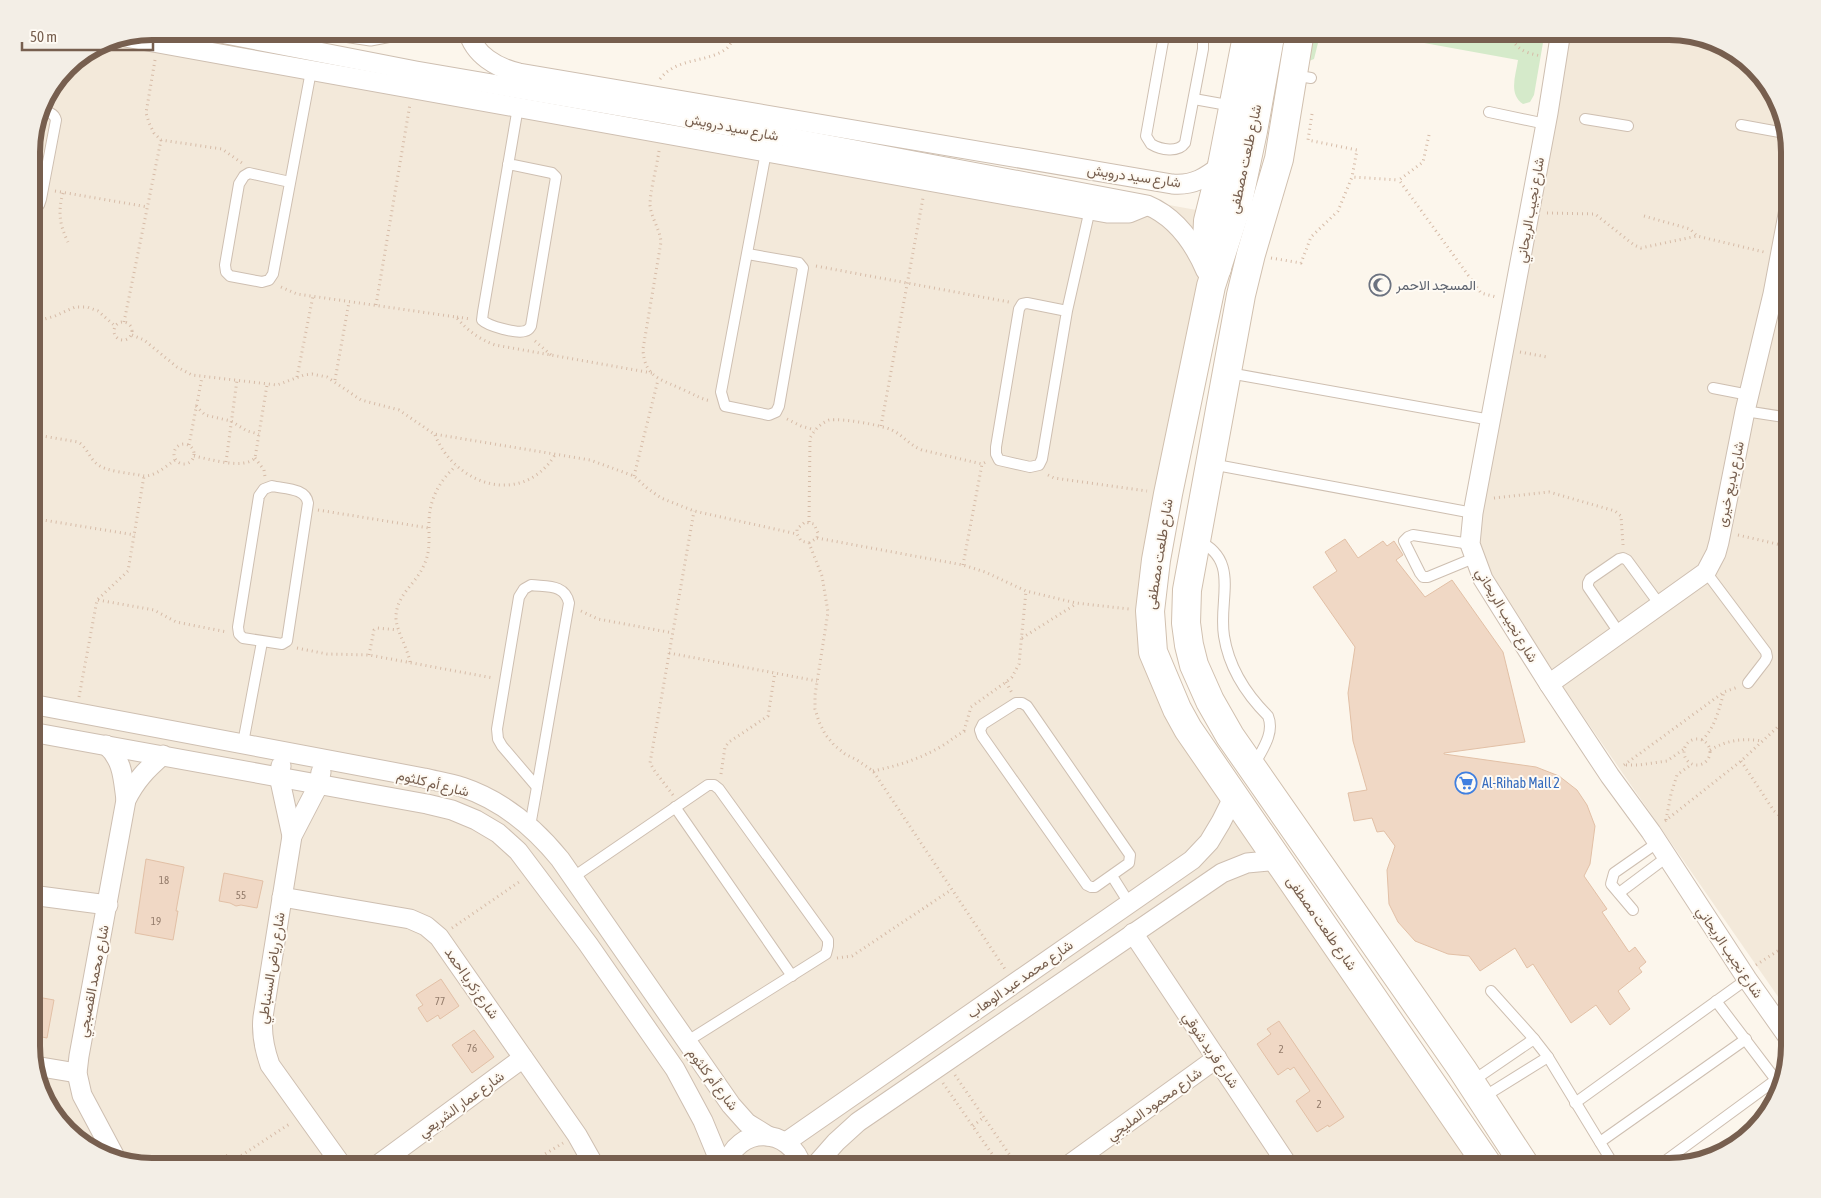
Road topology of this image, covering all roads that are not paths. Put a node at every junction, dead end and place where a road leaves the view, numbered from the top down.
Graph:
1 (147, 40) edge
2 (197, 40) edge
3 (248, 40) edge
4 (470, 40) edge
5 (1163, 40) edge
6 (1202, 40) edge
7 (1246, 40) edge
8 (1269, 40) edge
9 (1300, 40) edge
10 (1559, 40) edge
11 (311, 70) junction
12 (415, 80) junction
13 (1194, 100) junction
14 (1234, 106) junction
15 (518, 107) junction
16 (48, 112) edge
17 (1489, 112) dead end
18 (665, 114) junction
19 (1585, 119) dead end
20 (1546, 124) junction
21 (1741, 125) dead end
22 (1628, 126) dead end
23 (1779, 132) edge
24 (662, 133) junction
25 (766, 152) junction
26 (508, 164) junction
27 (1222, 165) junction
28 (290, 182) junction
29 (40, 201) edge
30 (1147, 205) junction
31 (1090, 209) junction
32 (1781, 247) edge
33 (748, 254) junction
34 (1214, 277) junction
35 (1781, 295) edge
36 (1066, 311) junction
37 (1226, 372) junction
38 (1713, 388) dead end
39 (1747, 403) junction
40 (1781, 415) edge
41 (1491, 420) junction
42 (1209, 464) junction
43 (1167, 497) junction
44 (1201, 506) junction
45 (1474, 507) junction
46 (1196, 539) junction
47 (1472, 551) junction
48 (1706, 572) junction
49 (1660, 605) junction
50 (1620, 634) junction
51 (262, 642) junction
52 (1748, 683) road end
53 (1549, 684) junction
54 (40, 705) edge
55 (40, 733) edge
56 (243, 743) junction
57 (106, 745) junction
58 (284, 752) junction
59 (163, 755) junction
60 (323, 759) junction
61 (1253, 768) junction
62 (280, 776) junction
63 (319, 784) junction
64 (537, 787) junction
65 (1234, 796) junction
66 (126, 800) junction
67 (677, 805) junction
68 (530, 826) junction
69 (292, 836) junction
70 (1658, 844) junction
71 (1278, 860) junction
72 (1112, 876) junction
73 (572, 878) junction
74 (1619, 893) junction
75 (40, 896) edge
76 (282, 897) junction
77 (1129, 903) junction
78 (108, 905) junction
79 (1633, 910) dead end
80 (1133, 933) junction
81 (792, 976) junction
82 (1745, 976) junction
83 (1491, 991) dead end
84 (1716, 1001) junction
85 (1781, 1027) edge
86 (1534, 1039) junction
87 (1746, 1039) junction
88 (686, 1042) junction
89 (1548, 1057) junction
90 (523, 1058) junction
91 (1217, 1058) junction
92 (42, 1067) edge
93 (77, 1073) junction
94 (1777, 1076) edge
95 (1775, 1080) edge
96 (1476, 1091) junction
97 (1575, 1103) junction
98 (768, 1136) junction
99 (786, 1142) junction
100 (1600, 1142) junction
101 (111, 1150) edge
102 (337, 1158) edge
103 (387, 1158) edge
104 (590, 1158) edge
105 (718, 1158) edge
106 (729, 1158) edge
107 (799, 1158) edge
108 (822, 1158) edge
109 (1085, 1158) edge
110 (1283, 1158) edge
111 (1483, 1158) edge
112 (1520, 1158) edge
113 (1610, 1158) edge
114 (1669, 1158) edge

1 - 2 street
2 - 11 street
3 - 12 street, شارع سيد درويش
4 - 27 street, شارع سيد درويش
5 - 13 lane
6 - 13 lane
7 - 14 street
8 - 34 street, شارع طلعت مصطفى
9 - 37 street, شارع طلعت مصطفى
10 - 20 street, شارع نجيب الريحاني
11 - 12 street
11 - 28 lane
12 - 15 street
12 - 18 street, شارع سيد درويش
13 - 14 lane
14 - 27 street
15 - 24 street
15 - 26 lane
16 - 29 lane
17 - 20 lane
18 - 24 street
18 - 30 street, شارع سيد درويش
19 - 22 lane
20 - 41 street, شارع نجيب الريحاني
21 - 23 lane
24 - 25 street
25 - 31 street
25 - 33 lane
26 - 26 lane
27 - 34 street
28 - 28 lane
30 - 31 street
30 - 34 street, شارع سيد درويش
31 - 36 lane
32 - 35 street, شارع بديع خيرى
33 - 33 lane
34 - 43 street, شارع طلعت مصطفى
35 - 39 street, شارع بديع خيرى
36 - 36 lane
37 - 41 lane
37 - 42 street, شارع طلعت مصطفى
38 - 39 lane
39 - 40 lane
39 - 48 street, شارع بديع خيرى
41 - 45 street, شارع نجيب الريحاني
42 - 44 street, شارع طلعت مصطفى
42 - 45 lane
43 - 44 street
43 - 65 street, شارع طلعت مصطفى
44 - 46 street, شارع طلعت مصطفى
45 - 47 street, شارع نجيب الريحاني
46 - 61 street, شارع طلعت مصطفى
46 - 61 lane
47 - 47 lane
47 - 53 street, شارع نجيب الريحاني
48 - 49 street, شارع بديع خيرى
48 - 52 lane
49 - 50 street, شارع بديع خيرى
49 - 50 lane
50 - 53 street, شارع بديع خيرى
51 - 51 lane
51 - 56 lane
53 - 70 street, شارع نجيب الريحاني
54 - 56 street, شارع أم كلثوم
55 - 57 street, شارع أم كلثوم
56 - 58 street, شارع أم كلثوم
57 - 59 street, شارع أم كلثوم
57 - 66 street, شارع محمد القصبجي
58 - 60 street, شارع أم كلثوم
58 - 62 street
59 - 62 street, شارع أم كلثوم
59 - 66 street, شارع محمد القصبجي
60 - 63 street, شارع رياض السنباطي
60 - 68 street, شارع أم كلثوم
61 - 96 street, شارع طلعت مصطفى
62 - 63 street, شارع أم كلثوم
62 - 69 street, شارع رياض السنباطي
63 - 69 street, شارع رياض السنباطي
63 - 105 street, شارع أم كلثوم
64 - 64 lane
64 - 68 lane
65 - 71 street, شارع طلعت مصطفى
65 - 77 street, شارع محمد عبد الوهاب
66 - 78 street, شارع محمد القصبجي
67 - 73 lane
67 - 81 lane
67 - 81 lane
68 - 73 street, شارع أم كلثوم
69 - 76 street, شارع رياض السنباطي
70 - 74 lane
70 - 74 lane
70 - 82 street, شارع نجيب الريحاني
71 - 80 street, شارع محمد عبد الوهاب
71 - 111 street, شارع طلعت مصطفى
72 - 72 lane
72 - 77 lane
73 - 88 street, شارع أم كلثوم
74 - 79 lane
75 - 78 street
76 - 90 street, شارع زكريا احمد
76 - 102 street, شارع رياض السنباطي
77 - 99 street, شارع محمد عبد الوهاب
78 - 93 street, شارع محمد القصبجي
80 - 91 street, شارع فريد شوقي
80 - 108 street, شارع محمد عبد الوهاب
81 - 88 lane
82 - 84 lane
82 - 85 street, شارع نجيب الريحاني
83 - 86 lane
84 - 87 lane
84 - 97 lane
86 - 89 lane
86 - 96 lane
87 - 94 lane
87 - 100 lane
88 - 98 street, شارع أم كلثوم
89 - 96 lane
89 - 97 lane
90 - 103 street, شارع عمار الشريعي
90 - 104 street, شارع زكريا احمد
91 - 109 street, شارع محمود المليجي
91 - 110 street, شارع فريد شوقي
92 - 93 street
93 - 101 street, شارع محمد القصبجي
95 - 114 lane
96 - 112 street, شارع طلعت مصطفى
97 - 100 lane
98 - 99 street, شارع أم كلثوم
98 - 106 street
99 - 107 street
100 - 113 lane

